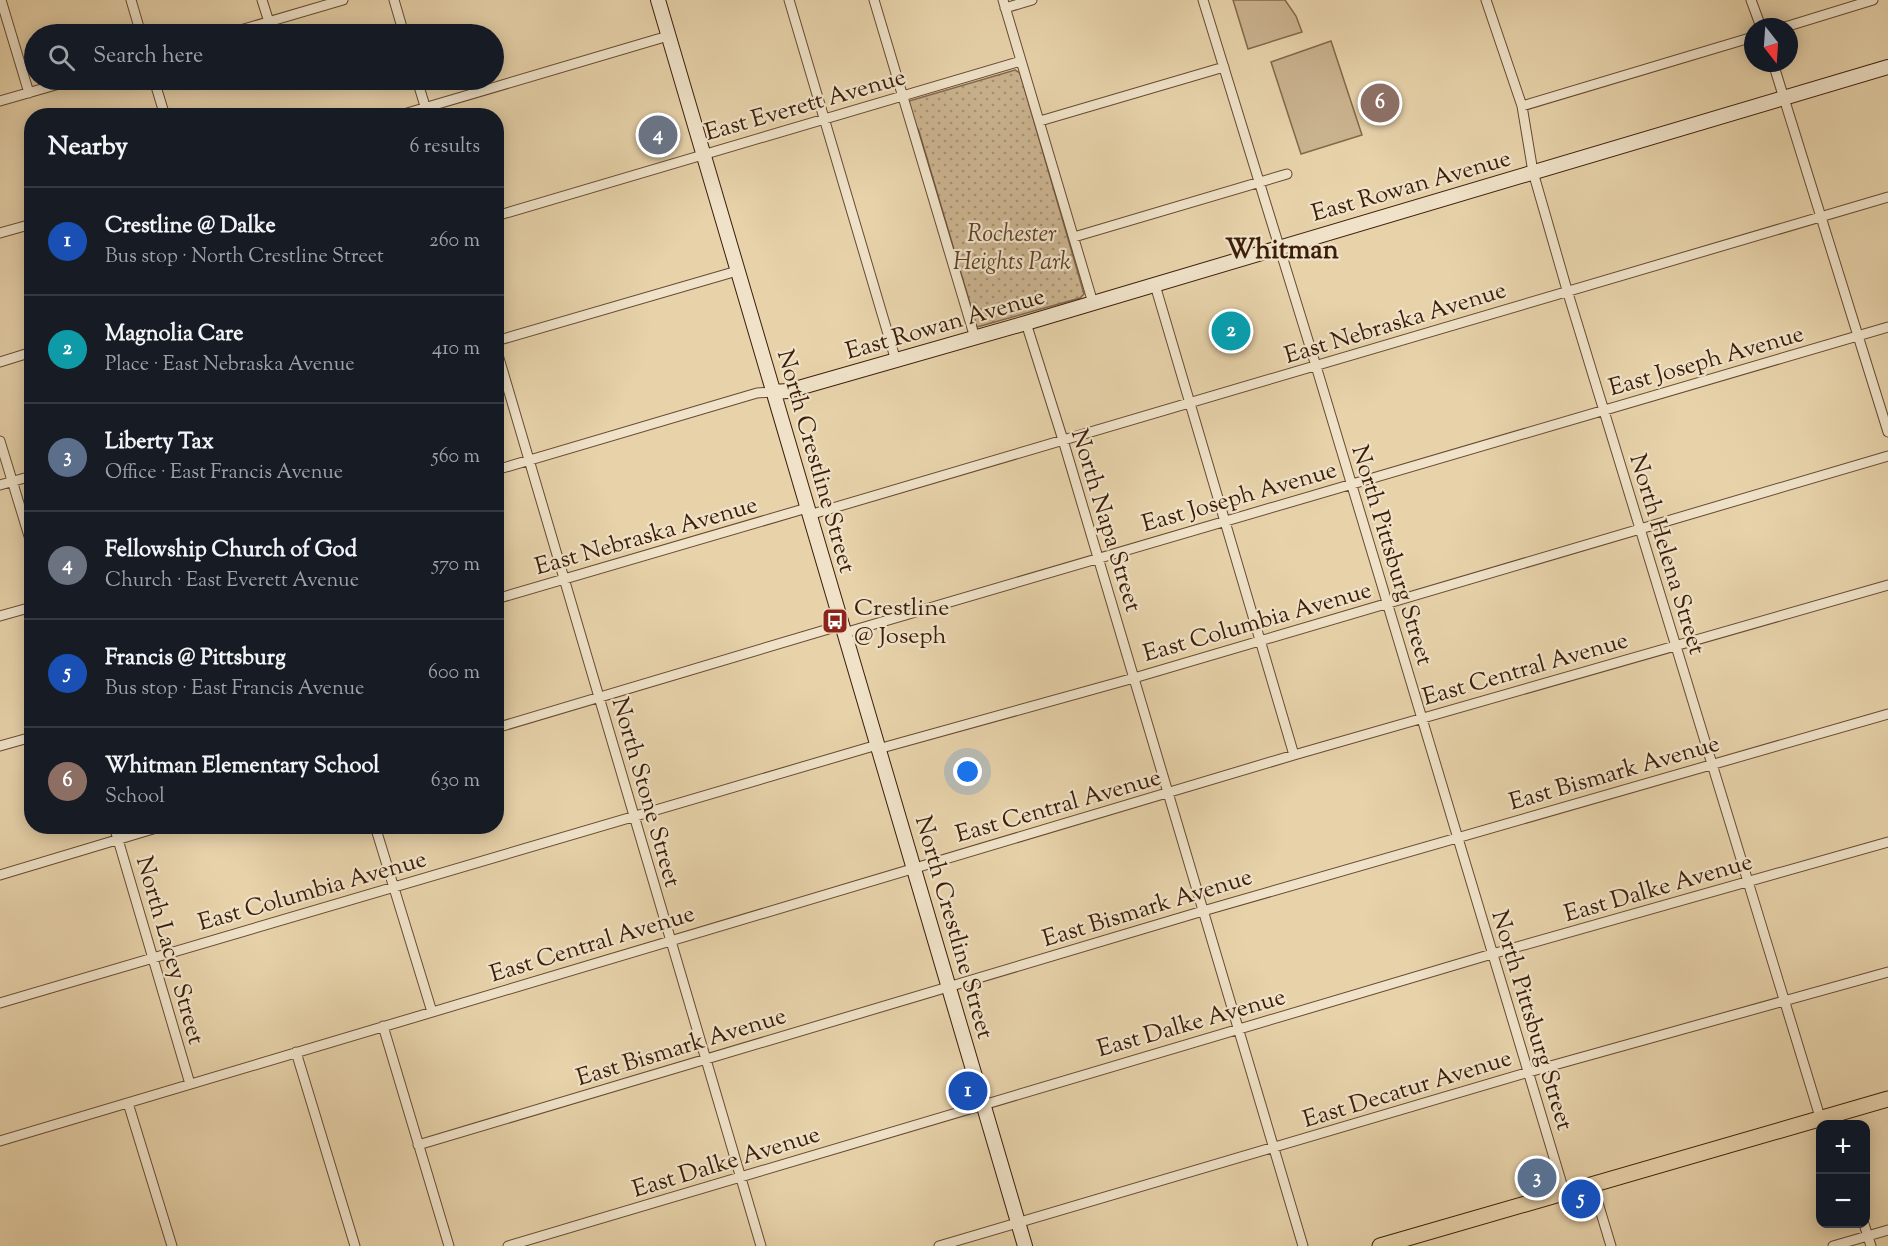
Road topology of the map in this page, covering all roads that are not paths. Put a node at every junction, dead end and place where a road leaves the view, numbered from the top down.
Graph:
1 (1, 0) edge
2 (130, 0) edge
3 (262, 0) edge
4 (343, 0) edge
5 (394, 0) edge
6 (658, 0) edge
7 (789, 0) edge
8 (874, 0) edge
9 (1032, 0) edge
10 (1203, 0) edge
11 (1486, 0) edge
12 (1751, 0) edge
13 (1873, 0) edge
14 (1004, 4) edge
15 (1758, 18) edge
16 (269, 22) junction
17 (1798, 23) edge
18 (138, 24) edge
19 (262, 24) edge
20 (401, 24) edge
21 (668, 36) junction
22 (1744, 40) edge
23 (1021, 62) junction
24 (1224, 67) junction
25 (1888, 67) edge
26 (1776, 72) edge
27 (24, 76) edge
28 (504, 87) edge
29 (28, 90) edge
30 (39, 90) edge
31 (157, 90) edge
32 (420, 90) edge
33 (494, 90) edge
34 (29, 93) junction
35 (902, 96) junction
36 (1785, 99) junction
37 (0, 101) edge
38 (1522, 106) junction
39 (163, 108) edge
40 (426, 108) edge
41 (437, 108) edge
42 (824, 119) junction
43 (1040, 121) junction
44 (703, 154) junction
45 (1533, 172) junction
46 (1287, 174) dead end
47 (1260, 182) junction
48 (1888, 197) edge
49 (504, 214) edge
50 (1822, 217) junction
51 (24, 226) edge
52 (0, 233) edge
53 (1074, 237) junction
54 (1280, 247) junction
55 (737, 271) junction
56 (1155, 285) junction
57 (1567, 291) junction
58 (1093, 303) junction
59 (1026, 323) junction
60 (1888, 327) edge
61 (1859, 336) junction
62 (975, 338) junction
63 (504, 339) edge
64 (24, 354) edge
65 (896, 361) junction
66 (0, 362) edge
67 (1316, 366) junction
68 (504, 374) edge
69 (773, 392) junction
70 (1190, 402) junction
71 (1604, 410) junction
72 (1888, 432) edge
73 (1063, 440) junction
74 (0, 441) edge
75 (1888, 456) edge
76 (530, 460) junction
77 (504, 468) edge
78 (24, 478) edge
79 (12, 482) junction
80 (1352, 484) junction
81 (0, 486) edge
82 (808, 511) junction
83 (24, 520) edge
84 (1225, 521) junction
85 (1641, 529) junction
86 (1098, 558) junction
87 (565, 580) junction
88 (1888, 585) edge
89 (504, 597) edge
90 (1388, 603) junction
91 (24, 609) edge
92 (0, 616) edge
93 (843, 629) junction
94 (1260, 640) junction
95 (1676, 645) junction
96 (1134, 678) junction
97 (599, 698) junction
98 (1888, 714) edge
99 (1422, 718) junction
100 (504, 726) edge
101 (24, 739) edge
102 (0, 746) edge
103 (878, 747) junction
104 (1294, 755) junction
105 (1712, 765) junction
106 (1168, 793) junction
107 (634, 816) junction
108 (116, 834) edge
109 (138, 834) edge
110 (377, 834) edge
111 (1457, 836) junction
112 (118, 840) junction
113 (1888, 843) edge
114 (914, 868) junction
115 (0, 875) edge
116 (1747, 882) junction
117 (393, 887) junction
118 (1203, 911) junction
119 (671, 940) junction
120 (1492, 954) junction
121 (153, 957) junction
122 (1888, 972) edge
123 (948, 987) junction
124 (1784, 1001) junction
125 (0, 1003) edge
126 (432, 1012) junction
127 (383, 1026) junction
128 (1237, 1029) junction
129 (296, 1052) junction
130 (706, 1059) junction
131 (1529, 1072) junction
132 (190, 1084) junction
133 (1888, 1099) edge
134 (128, 1103) junction
135 (983, 1104) junction
136 (1829, 1119) edge
137 (0, 1141) edge
138 (418, 1145) junction
139 (1273, 1148) junction
140 (741, 1177) junction
141 (1592, 1184) junction
142 (1564, 1191) junction
143 (1018, 1222) junction
144 (1865, 1228) edge
145 (1888, 1230) edge
146 (1868, 1236) junction
147 (172, 1246) edge
148 (355, 1246) edge
149 (448, 1246) edge
150 (508, 1246) edge
151 (761, 1246) edge
152 (939, 1246) edge
153 (1025, 1246) edge
154 (1303, 1246) edge
155 (1380, 1246) edge
156 (1611, 1246) edge
157 (1833, 1246) edge
158 (1871, 1246) edge

1 - 27 street
2 - 18 street
3 - 16 street
4 - 16 street
5 - 20 street
6 - 21 main road, North Crestline Street
7 - 42 street
8 - 35 street
9 - 14 street
10 - 24 street, North Pittsburg Street
11 - 38 street, North Helena Street
12 - 15 street
13 - 17 street
14 - 23 street
16 - 19 street
21 - 28 street
21 - 44 main road, North Crestline Street
22 - 38 street
23 - 35 street, East Everett Avenue
23 - 43 street
24 - 43 street
24 - 47 street, North Pittsburg Street
25 - 36 main road, East Rowan Avenue
26 - 36 street
29 - 34 street
30 - 34 street
31 - 39 street
32 - 40 street
33 - 41 street
34 - 37 street
35 - 42 street, East Everett Avenue
35 - 62 street
36 - 45 main road, East Rowan Avenue
36 - 50 street
38 - 45 street, North Helena Street
42 - 44 street, East Everett Avenue
42 - 65 street
43 - 53 street
44 - 49 street, East Everett Avenue
44 - 55 main road, North Crestline Street
45 - 54 main road, East Rowan Avenue
45 - 57 street, North Helena Street
46 - 47 street
47 - 53 street
47 - 54 street, North Pittsburg Street
48 - 50 street, East Nebraska Avenue
50 - 57 street, East Nebraska Avenue
50 - 61 street
51 - 52 street
53 - 58 street
54 - 56 main road, East Rowan Avenue
54 - 67 street, North Pittsburg Street
55 - 63 street
55 - 69 main road, North Crestline Street
56 - 58 main road, East Rowan Avenue
56 - 70 street
57 - 67 street, East Nebraska Avenue
57 - 71 street, North Helena Street
58 - 59 main road, East Rowan Avenue
59 - 62 main road, East Rowan Avenue
59 - 73 street, North Napa Street
60 - 61 street, East Joseph Avenue
61 - 71 street, East Joseph Avenue
61 - 72 street
62 - 65 main road, East Rowan Avenue
64 - 66 street
65 - 69 main road, East Rowan Avenue
67 - 70 street, East Nebraska Avenue
67 - 80 street, North Pittsburg Street
68 - 76 street, North Stone Street
69 - 76 street, East Rowan Avenue
69 - 82 main road, North Crestline Street
70 - 73 street, East Nebraska Avenue
70 - 84 street
71 - 80 street, East Joseph Avenue
71 - 85 street, North Helena Street
73 - 82 street, East Nebraska Avenue
73 - 86 street, North Napa Street
74 - 79 street
75 - 85 street, East Columbia Avenue
76 - 77 street, East Rowan Avenue
76 - 87 street, North Stone Street
78 - 79 street
79 - 81 street
79 - 83 street
80 - 84 street, East Joseph Avenue
80 - 90 street, North Pittsburg Street
82 - 87 street, East Nebraska Avenue
82 - 93 main road, North Crestline Street
84 - 86 street, East Joseph Avenue
84 - 94 street
85 - 90 street, East Columbia Avenue
85 - 95 street, North Helena Street
86 - 93 street, East Joseph Avenue
86 - 96 street, North Napa Street
87 - 89 street, East Nebraska Avenue
87 - 97 street, North Stone Street
88 - 95 street, East Central Avenue
90 - 94 street, East Columbia Avenue
90 - 99 street, North Pittsburg Street
91 - 92 street
93 - 97 street, East Joseph Avenue
93 - 103 main road, North Crestline Street
94 - 96 street, East Columbia Avenue
94 - 104 street
95 - 99 street, East Central Avenue
95 - 105 street, North Helena Street
96 - 103 street, East Columbia Avenue
96 - 106 street, North Napa Street
97 - 100 street, East Joseph Avenue
97 - 107 street, North Stone Street
98 - 105 street, East Bismark Avenue
99 - 104 street, East Central Avenue
99 - 111 street, North Pittsburg Street
101 - 102 street
103 - 107 street, East Columbia Avenue
103 - 114 main road, North Crestline Street
104 - 106 street, East Central Avenue
105 - 111 street, East Bismark Avenue
105 - 116 street, North Helena Street
106 - 114 street, East Central Avenue
106 - 118 street, North Napa Street
107 - 117 street, East Columbia Avenue
107 - 119 street, North Stone Street
108 - 112 street, North Lacey Street
109 - 112 street
110 - 117 street
111 - 118 street, East Bismark Avenue
111 - 120 street, North Pittsburg Street
112 - 115 street
112 - 121 street, North Lacey Street
113 - 116 street, East Dalke Avenue
114 - 119 street, East Central Avenue
114 - 123 main road, North Crestline Street
116 - 120 street, East Dalke Avenue
116 - 124 street, North Helena Street
117 - 121 street, East Columbia Avenue
117 - 126 street
118 - 123 street, East Bismark Avenue
118 - 128 street, North Napa Street
119 - 126 street, East Central Avenue
119 - 130 street, North Stone Street
120 - 128 street, East Dalke Avenue
120 - 131 street, North Pittsburg Street
121 - 125 street, East Columbia Avenue
121 - 132 street, North Lacey Street
122 - 124 street, East Decatur Avenue
123 - 130 street, East Bismark Avenue
123 - 135 main road, North Crestline Street
124 - 131 street, East Decatur Avenue
124 - 136 street, North Helena Street
126 - 127 street, East Central Avenue
127 - 129 street, East Central Avenue
127 - 138 street
128 - 135 street, East Dalke Avenue
128 - 139 street, North Napa Street
129 - 132 street, East Central Avenue
129 - 148 street
130 - 138 street, East Bismark Avenue
130 - 140 street, North Stone Street
131 - 139 street, East Decatur Avenue
131 - 142 street, North Pittsburg Street
132 - 134 street, East Central Avenue
133 - 136 main road
134 - 137 street, East Central Avenue
134 - 147 street
135 - 140 street, East Dalke Avenue
135 - 143 main road, North Crestline Street
136 - 141 main road
138 - 149 street
139 - 143 street, East Decatur Avenue
139 - 154 street, North Napa Street
140 - 150 street, East Dalke Avenue
140 - 151 street, North Stone Street
141 - 142 main road
141 - 156 street
142 - 155 main road
143 - 152 street, East Decatur Avenue
143 - 153 main road, North Crestline Street
144 - 146 street
145 - 146 street
146 - 157 street
146 - 158 street

